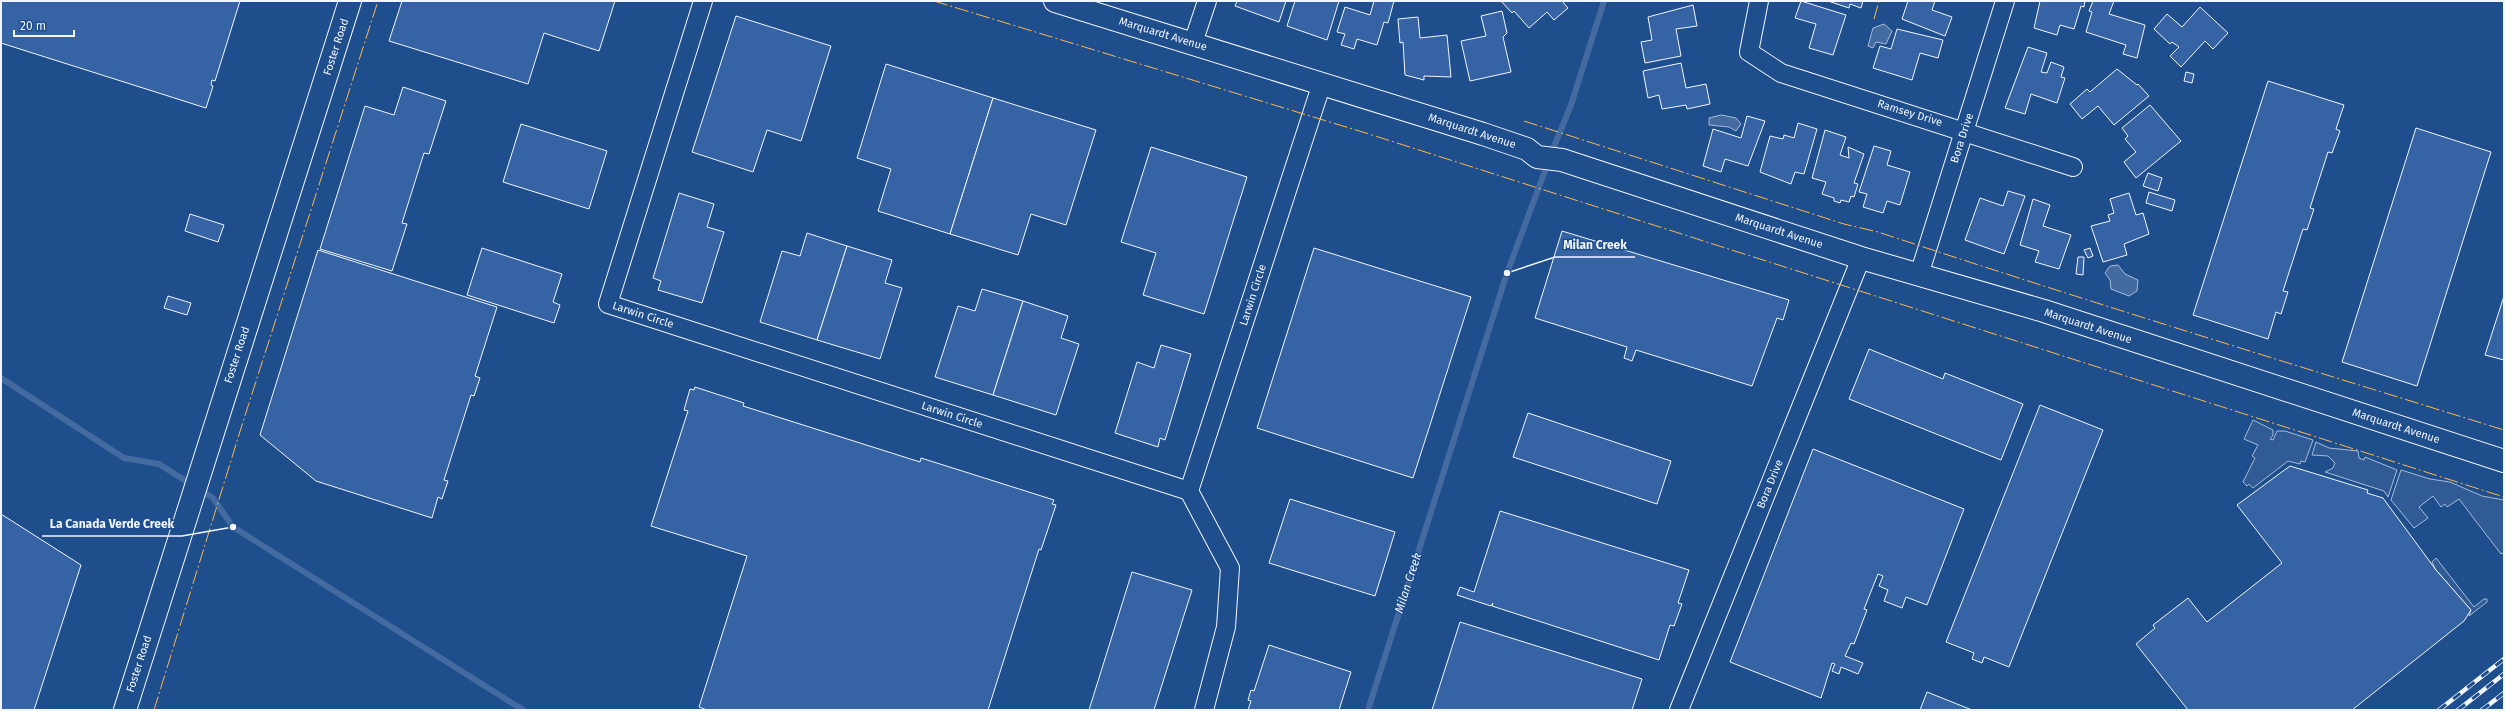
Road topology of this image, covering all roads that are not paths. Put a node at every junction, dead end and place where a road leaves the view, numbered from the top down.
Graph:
1 (350, 1) edge
2 (703, 1) edge
3 (1054, 1) edge
4 (1207, 1) edge
5 (1759, 1) edge
6 (2005, 1) edge
7 (1193, 43) junction
8 (1322, 83) junction
9 (1964, 130) junction
10 (2073, 167) dead end
11 (1861, 258) junction
12 (1919, 275) junction
13 (2504, 461) edge
14 (1189, 491) junction
15 (125, 710) edge
16 (1204, 710) edge
17 (1679, 710) edge

1 - 15 street, Foster Road
2 - 14 street, Larwin Circle
3 - 7 street, Marquardt Avenue
4 - 7 street
5 - 9 street, Ramsey Drive
6 - 9 street, Bora Drive
7 - 8 street, Marquardt Avenue
8 - 11 street, Marquardt Avenue
8 - 14 street, Larwin Circle
9 - 10 street, Ramsey Drive
9 - 12 street, Bora Drive
11 - 12 street, Marquardt Avenue
11 - 17 street, Bora Drive
12 - 13 street, Marquardt Avenue
14 - 16 street

